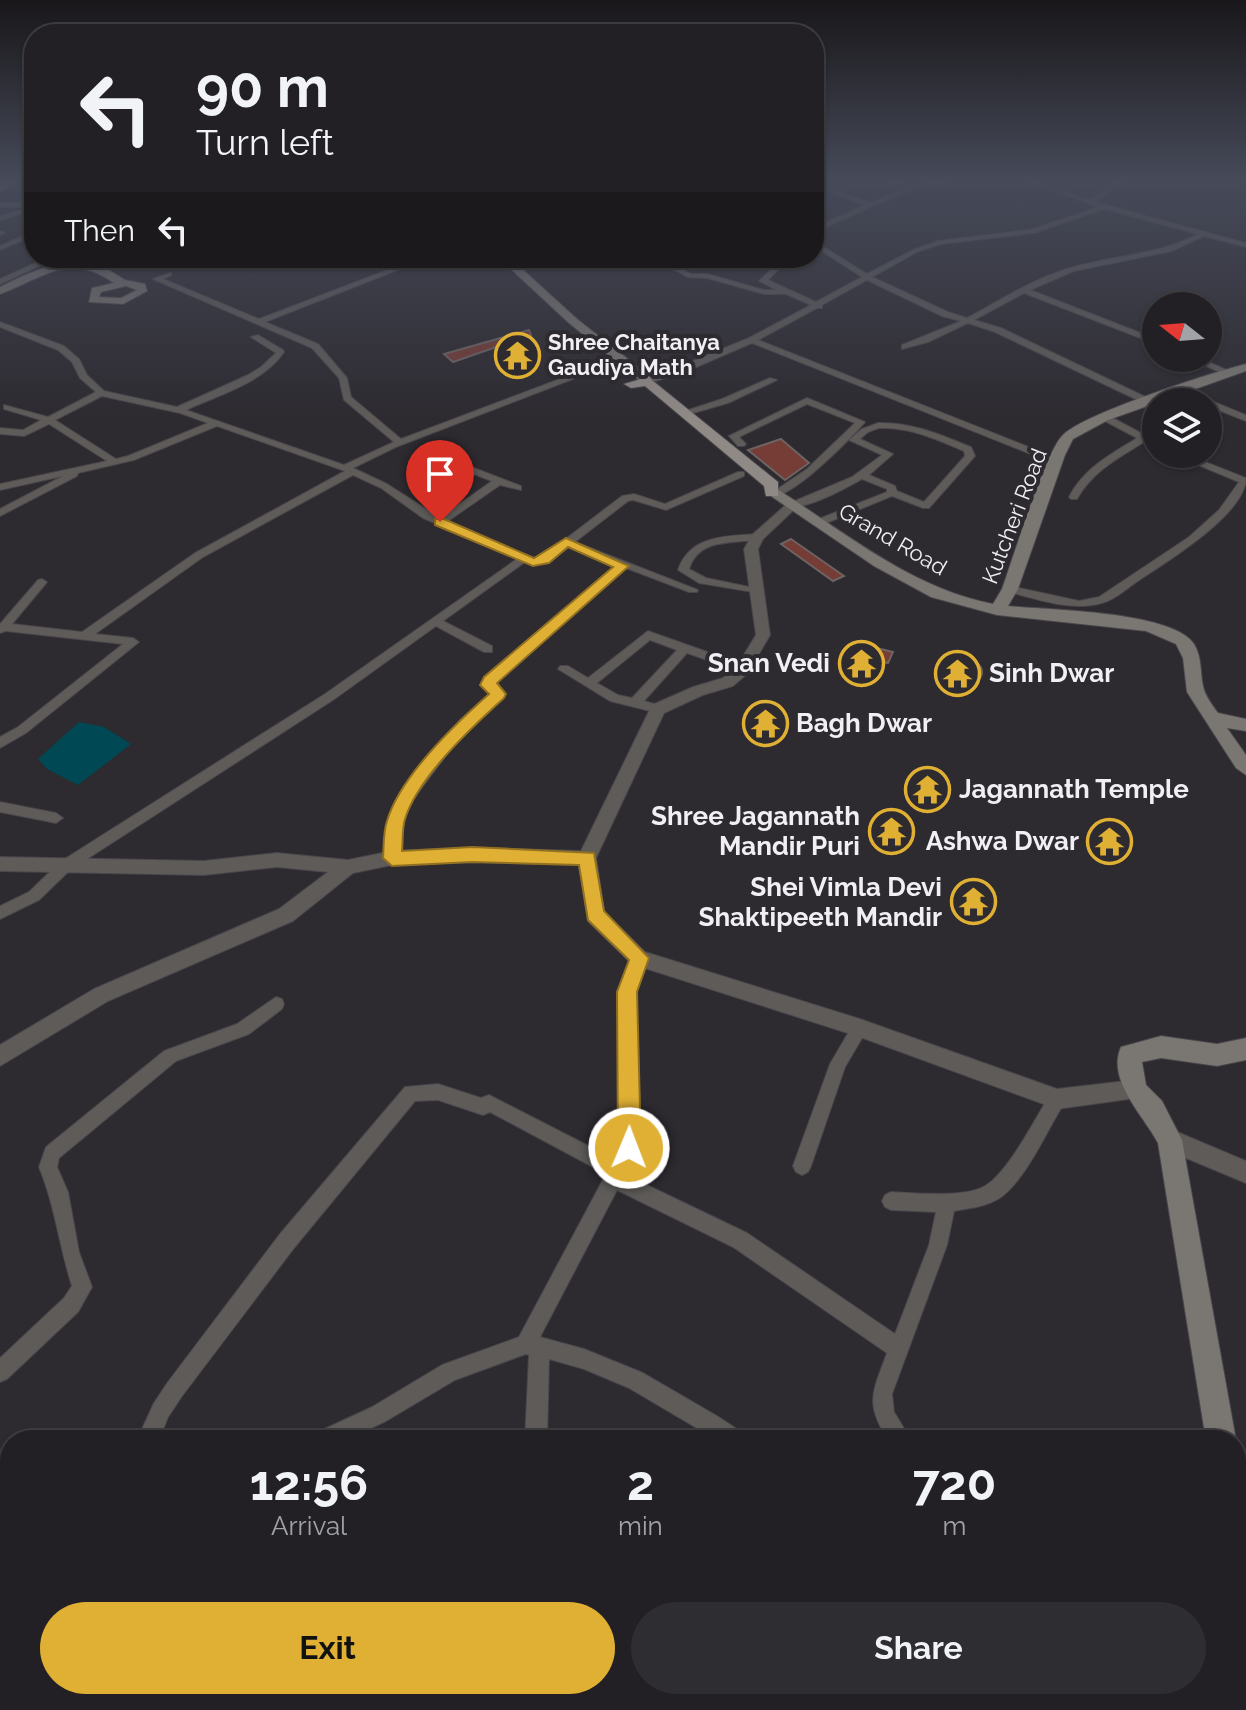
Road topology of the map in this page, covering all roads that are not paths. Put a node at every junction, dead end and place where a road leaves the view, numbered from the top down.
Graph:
1 (839, 260) edge
2 (897, 260) edge
3 (1117, 260) edge
4 (31, 268) edge
5 (59, 268) edge
6 (96, 268) edge
7 (399, 268) edge
8 (504, 268) edge
9 (514, 268) edge
10 (674, 268) edge
11 (776, 268) edge
12 (169, 274) dead end
13 (870, 279) junction
14 (0, 282) edge
15 (122, 283) junction
16 (105, 286) junction
17 (1026, 291) junction
18 (786, 292) junction
19 (0, 294) edge
20 (819, 306) junction
21 (968, 320) junction
22 (259, 322) junction
23 (0, 324) edge
24 (255, 337) dead end
25 (1142, 337) edge
26 (752, 340) junction
27 (905, 347) dead end
28 (608, 364) junction
29 (1246, 367) edge
30 (1222, 370) edge
31 (1229, 373) junction
32 (773, 380) dead end
33 (640, 382) junction
34 (1187, 388) edge
35 (101, 393) junction
36 (1142, 399) edge
37 (1142, 406) edge
38 (7, 407) edge
39 (1222, 409) edge
40 (178, 410) junction
41 (683, 413) junction
42 (1104, 417) junction
43 (1246, 418) edge
44 (49, 420) junction
45 (214, 424) junction
46 (0, 431) edge
47 (1142, 439) joint
48 (401, 443) junction
49 (741, 444) dead end
50 (1056, 461) junction
51 (115, 462) junction
52 (450, 462) dead end
53 (85, 467) junction
54 (1212, 468) edge
55 (349, 470) junction
56 (741, 474) junction
57 (863, 476) junction
58 (499, 481) junction
59 (1245, 481) edge
60 (0, 487) edge
61 (518, 488) dead end
62 (774, 493) junction
63 (892, 493) junction
64 (1074, 497) dead end
65 (793, 505) junction
66 (0, 513) edge
67 (440, 522) junction
68 (820, 522) junction
69 (758, 537) junction
70 (566, 542) junction
71 (523, 559) junction
72 (623, 566) junction
73 (42, 582) dead end
74 (1010, 589) junction
75 (693, 590) dead end
76 (755, 591) junction
77 (2, 607) dead end
78 (18, 608) junction
79 (998, 610) junction
80 (435, 621) junction
81 (2, 629) edge
82 (87, 634) junction
83 (686, 647) junction
84 (488, 649) dead end
85 (564, 669) dead end
86 (743, 669) junction
87 (589, 683) junction
88 (634, 704) junction
89 (658, 709) junction
90 (1215, 719) junction
91 (1246, 725) edge
92 (0, 743) edge
93 (1246, 768) edge
94 (0, 807) edge
95 (56, 818) dead end
96 (392, 858) junction
97 (587, 858) junction
98 (0, 864) edge
99 (65, 866) junction
100 (348, 867) junction
101 (0, 913) edge
102 (639, 958) junction
103 (276, 1004) dead end
104 (860, 1028) junction
105 (1246, 1049) edge
106 (0, 1056) edge
107 (1135, 1090) junction
108 (1057, 1099) junction
109 (1170, 1140) junction
110 (802, 1166) dead end
111 (1246, 1172) edge
112 (617, 1175) junction
113 (891, 1201) dead end
114 (947, 1203) junction
115 (532, 1345) junction
116 (899, 1349) junction
117 (0, 1372) edge
118 (152, 1430) edge
119 (345, 1430) edge
120 (536, 1430) edge
121 (719, 1430) edge
122 (895, 1430) edge
123 (1219, 1430) edge

1 - 13 street
2 - 13 street
3 - 17 street
4 - 14 street
5 - 19 main road
6 - 15 main road
7 - 22 street
8 - 28 main road, Grand Road
9 - 33 main road, Grand Road
10 - 18 street
11 - 18 street
12 - 22 street
13 - 20 street
13 - 21 street
15 - 16 main road
15 - 16 main road
16 - 19 main road
17 - 21 street
17 - 25 street
18 - 20 street
20 - 26 street
21 - 27 street
21 - 36 street
22 - 48 street
23 - 35 street
24 - 40 street
26 - 33 street
26 - 50 street
28 - 33 main road, Grand Road
28 - 48 street
29 - 31 main road, Kutcheri Road
30 - 31 street
31 - 34 main road, Kutcheri Road
32 - 41 street
33 - 41 main road, Grand Road
33 - 56 main road, Grand Road
35 - 40 street
35 - 44 street
37 - 42 main road, Kutcheri Road
38 - 44 street
39 - 43 street
40 - 45 street
41 - 62 main road, Grand Road
42 - 47 street
42 - 50 main road, Kutcheri Road
44 - 46 street
44 - 51 street
45 - 51 street
45 - 55 street
47 - 64 street
48 - 55 street
49 - 62 street
50 - 74 main road, Kutcheri Road
51 - 53 street
52 - 58 street
53 - 60 street
53 - 66 street
54 - 59 street
55 - 67 street
55 - 82 street
56 - 62 main road, Grand Road
56 - 70 street
57 - 63 street
57 - 63 street
57 - 65 street
58 - 61 street
58 - 67 street
59 - 74 street
62 - 65 main road, Grand Road
63 - 68 street
65 - 68 main road, Grand Road
65 - 69 street
67 - 71 street
68 - 79 main road, Grand Road
69 - 76 street
69 - 76 street
70 - 71 street
70 - 72 street
71 - 80 street
72 - 75 street
72 - 96 street
73 - 78 street
74 - 79 main road, Kutcheri Road
76 - 86 street
77 - 78 street
78 - 81 street
79 - 90 main road, Grand Road
80 - 84 street
80 - 99 street
81 - 82 street
82 - 92 street
83 - 86 street
83 - 87 street
83 - 88 street
85 - 87 street
86 - 89 street
87 - 88 street
88 - 89 street
89 - 97 street
90 - 91 main road
90 - 93 main road, Grand Road
94 - 95 street
96 - 97 street
96 - 100 street
97 - 102 street
98 - 99 street
99 - 100 street
99 - 101 street
100 - 106 street
102 - 104 street
102 - 112 street
103 - 117 street
104 - 108 street
104 - 110 street
105 - 107 main road
107 - 108 street
107 - 109 main road
108 - 114 street
109 - 111 street
109 - 123 main road
112 - 115 street
112 - 116 street
112 - 118 street
113 - 114 street
114 - 116 street
115 - 119 street
115 - 120 street
115 - 121 street
116 - 122 street

